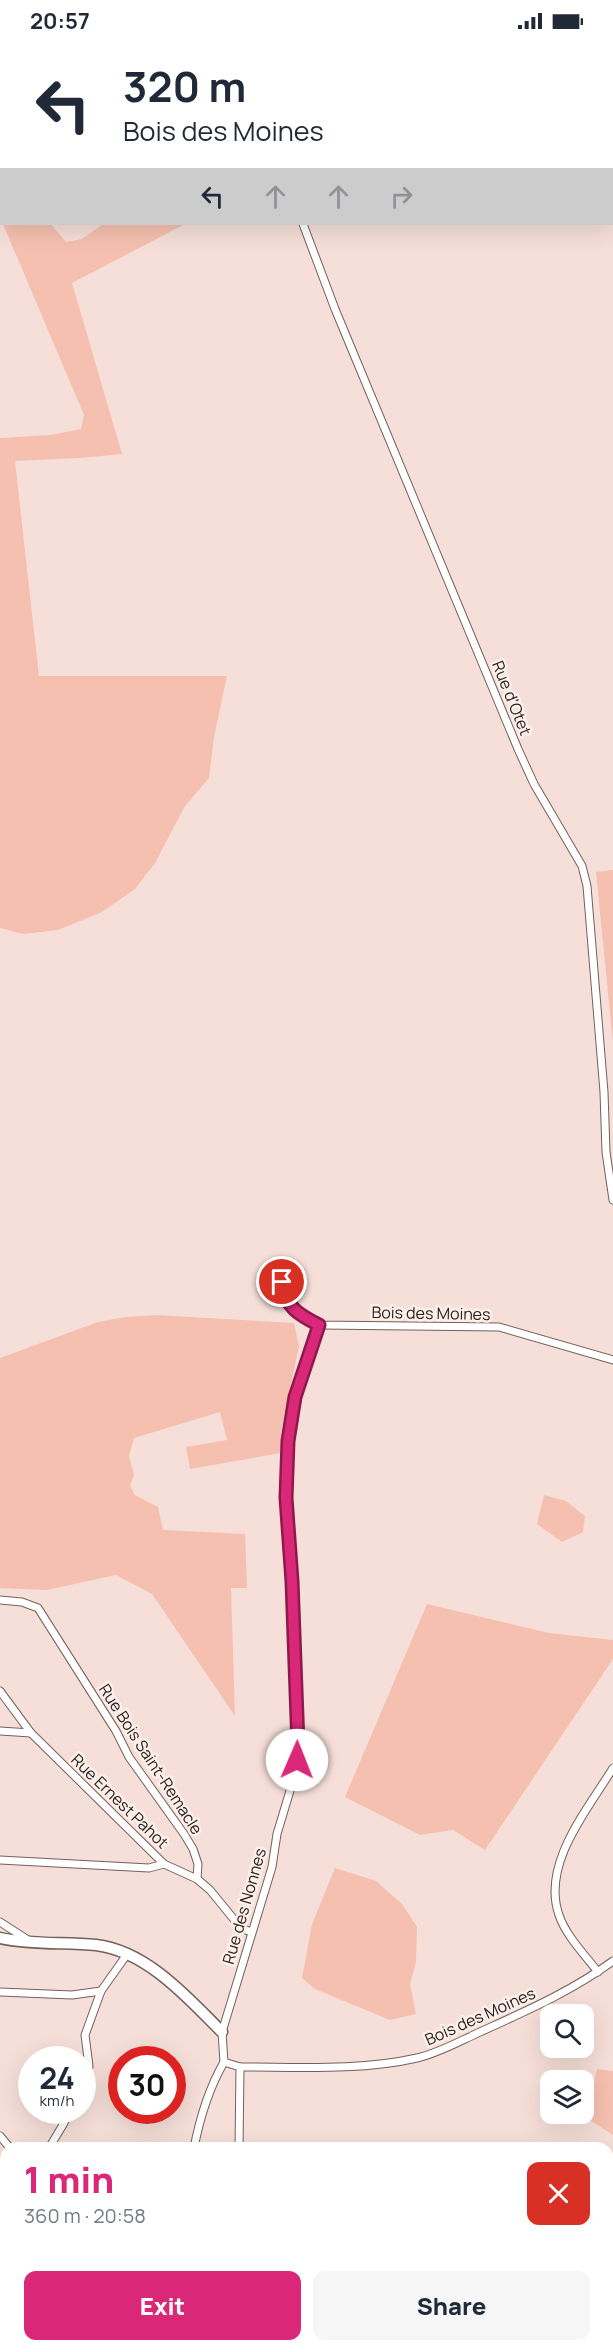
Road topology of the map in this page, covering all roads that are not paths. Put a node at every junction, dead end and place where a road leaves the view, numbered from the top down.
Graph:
1 (303, 225) edge
2 (613, 1200) edge
3 (282, 1268) dead end
4 (319, 1325) junction
5 (613, 1360) edge
6 (0, 1600) edge
7 (0, 1691) edge
8 (0, 1731) edge
9 (31, 1733) junction
10 (613, 1768) edge
11 (0, 1860) edge
12 (164, 1864) junction
13 (197, 1879) junction
14 (0, 1922) edge
15 (251, 1932) junction
16 (0, 1938) edge
17 (31, 1942) junction
18 (128, 1953) junction
19 (613, 1961) edge
20 (598, 1972) junction
21 (101, 1991) junction
22 (0, 1992) edge
23 (222, 2032) junction
24 (86, 2046) edge
25 (224, 2062) junction
26 (240, 2067) junction
27 (64, 2124) edge
28 (53, 2142) edge
29 (196, 2142) edge
30 (239, 2142) edge

1 - 2 street, Rue d'Otet
3 - 4 street
4 - 5 street, Bois des Moines
4 - 15 street, Rue des Nonnes
6 - 13 street, Rue Bois Saint-Remacle
7 - 9 street, Rue Ernest Pahot
8 - 9 street
9 - 12 street, Rue Ernest Pahot
10 - 20 street
11 - 12 street
12 - 13 street, Rue Ernest Pahot
13 - 15 street
14 - 17 street
15 - 23 street, Rue des Nonnes
16 - 17 street
17 - 18 street
18 - 21 street
18 - 23 street
19 - 20 street, Bois des Moines
20 - 26 street, Bois des Moines
21 - 22 street
21 - 24 street
23 - 25 street, Rue des Nonnes
25 - 26 street, Bois des Moines
25 - 29 street
26 - 30 street
27 - 28 street

